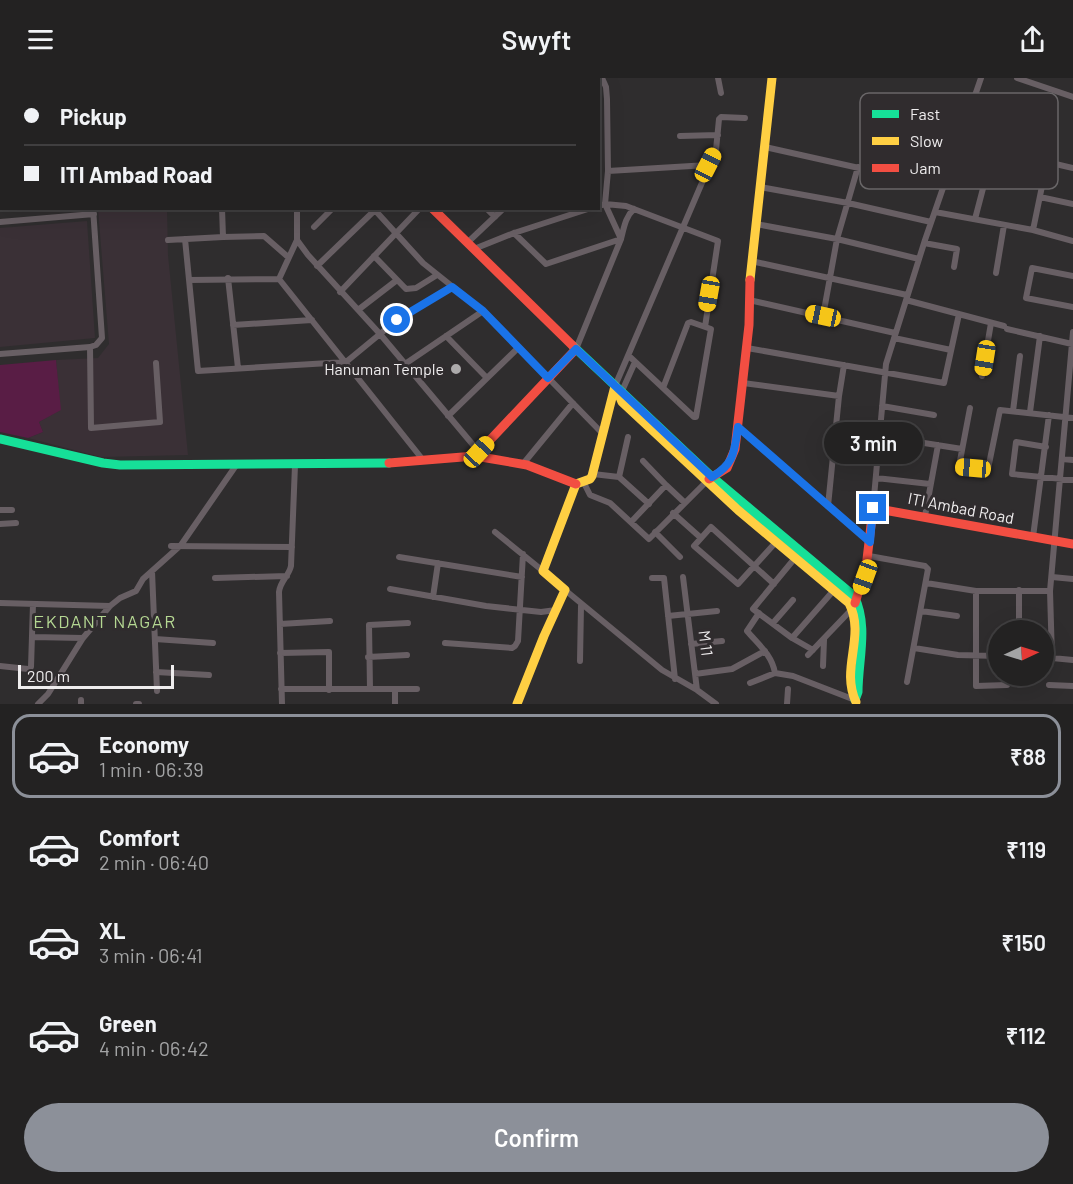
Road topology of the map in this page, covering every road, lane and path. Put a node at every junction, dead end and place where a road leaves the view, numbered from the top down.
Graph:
1 (602, 78) edge
2 (718, 78) edge
3 (772, 78) edge
4 (981, 78) edge
5 (1017, 78) edge
6 (721, 93) dead end
7 (976, 93) edge
8 (1073, 97) edge
9 (607, 117) junction
10 (745, 118) dead end
11 (600, 122) dead end
12 (718, 135) junction
13 (680, 136) dead end
14 (765, 147) junction
15 (708, 165) junction
16 (1058, 165) edge
17 (858, 167) joint
18 (1073, 168) edge
19 (608, 171) junction
20 (760, 187) junction
21 (943, 189) edge
22 (983, 189) edge
23 (1042, 189) edge
24 (1040, 197) junction
25 (848, 203) junction
26 (1073, 204) edge
27 (602, 205) edge
28 (634, 209) junction
29 (222, 210) edge
30 (297, 210) edge
31 (331, 210) edge
32 (373, 210) edge
33 (375, 210) edge
34 (418, 210) edge
35 (434, 210) edge
36 (488, 210) edge
37 (502, 210) edge
38 (585, 210) edge
39 (94, 211) edge
40 (935, 212) junction
41 (495, 218) junction
42 (975, 219) junction
43 (0, 222) edge
44 (931, 222) junction
45 (756, 224) junction
46 (1004, 225) junction
47 (314, 227) dead end
48 (684, 227) junction
49 (1033, 231) junction
50 (514, 233) junction
51 (395, 234) junction
52 (224, 237) junction
53 (185, 239) junction
54 (621, 239) junction
55 (837, 239) junction
56 (168, 240) dead end
57 (297, 240) junction
58 (1073, 241) edge
59 (924, 243) junction
60 (471, 246) junction
61 (374, 256) junction
62 (288, 257) junction
63 (919, 259) junction
64 (751, 261) junction
65 (317, 266) junction
66 (954, 267) dead end
67 (996, 273) dead end
68 (437, 275) junction
69 (1073, 276) edge
70 (228, 278) junction
71 (279, 279) junction
72 (830, 279) junction
73 (189, 280) junction
74 (397, 280) junction
75 (452, 287) junction
76 (340, 292) junction
77 (907, 298) junction
78 (749, 300) junction
79 (1073, 307) edge
80 (358, 310) junction
81 (483, 311) junction
82 (959, 314) junction
83 (823, 316) junction
84 (312, 320) junction
85 (991, 322) junction
86 (233, 325) junction
87 (705, 327) dead end
88 (1073, 332) edge
89 (380, 334) junction
90 (895, 335) junction
91 (446, 336) junction
92 (1040, 336) junction
93 (1072, 344) edge
94 (90, 347) junction
95 (518, 348) junction
96 (747, 348) junction
97 (576, 349) junction
98 (951, 350) junction
99 (0, 354) edge
100 (629, 356) junction
101 (1020, 356) dead end
102 (346, 362) junction
103 (635, 362) junction
104 (156, 363) dead end
105 (405, 364) junction
106 (844, 365) junction
107 (238, 368) junction
108 (885, 373) junction
109 (982, 376) dead end
110 (487, 378) junction
111 (548, 378) junction
112 (743, 384) junction
113 (663, 388) junction
114 (618, 389) junction
115 (838, 396) junction
116 (573, 403) junction
117 (882, 406) junction
118 (970, 408) dead end
119 (1013, 411) junction
120 (1030, 412) junction
121 (934, 415) dead end
122 (1049, 415) junction
123 (448, 416) junction
124 (1069, 417) edge
125 (738, 427) junction
126 (603, 434) junction
127 (880, 436) junction
128 (628, 437) dead end
129 (0, 439) edge
130 (938, 445) junction
131 (1046, 447) junction
132 (962, 448) junction
133 (477, 454) junction
134 (1062, 459) junction
135 (423, 460) junction
136 (1073, 460) edge
137 (643, 461) dead end
138 (237, 464) junction
139 (523, 464) junction
140 (295, 465) junction
141 (593, 474) junction
142 (619, 477) junction
143 (876, 478) junction
144 (1042, 478) junction
145 (709, 479) junction
146 (1061, 480) junction
147 (1073, 480) edge
148 (580, 483) junction
149 (930, 484) junction
150 (666, 485) junction
151 (684, 502) junction
152 (649, 504) junction
153 (828, 506) junction
154 (873, 508) junction
155 (0, 510) edge
156 (12, 510) dead end
157 (673, 513) junction
158 (925, 516) junction
159 (632, 521) junction
160 (16, 523) dead end
161 (0, 524) edge
162 (495, 532) dead end
163 (655, 532) junction
164 (1033, 537) junction
165 (701, 538) junction
166 (1056, 541) junction
167 (776, 542) junction
168 (870, 542) junction
169 (1073, 543) edge
170 (182, 545) junction
171 (171, 546) dead end
172 (292, 547) junction
173 (523, 554) junction
174 (869, 556) junction
175 (399, 557) dead end
176 (680, 557) dead end
177 (795, 558) junction
178 (438, 563) junction
179 (754, 567) junction
180 (152, 571) junction
181 (543, 571) junction
182 (287, 576) junction
183 (522, 577) junction
184 (683, 577) dead end
185 (1052, 577) junction
186 (215, 578) dead end
187 (652, 578) dead end
188 (1073, 579) edge
189 (926, 583) junction
190 (774, 584) junction
191 (390, 589) dead end
192 (565, 590) junction
193 (834, 590) junction
194 (1019, 590) junction
195 (976, 591) junction
196 (1050, 591) junction
197 (433, 597) junction
198 (793, 600) dead end
199 (0, 603) edge
200 (33, 604) junction
201 (855, 604) junction
202 (110, 606) junction
203 (582, 606) junction
204 (520, 610) junction
205 (556, 610) junction
206 (717, 611) dead end
207 (921, 611) junction
208 (759, 613) junction
209 (688, 614) junction
210 (668, 616) junction
211 (957, 616) dead end
212 (1019, 620) edge
213 (1051, 620) edge
214 (330, 621) dead end
215 (408, 623) dead end
216 (773, 623) junction
217 (280, 624) junction
218 (32, 637) junction
219 (83, 638) junction
220 (792, 638) junction
221 (155, 639) junction
222 (824, 639) junction
223 (722, 641) dead end
224 (213, 643) dead end
225 (445, 643) dead end
226 (691, 644) junction
227 (914, 648) junction
228 (765, 651) junction
229 (280, 653) junction
230 (407, 655) dead end
231 (976, 656) junction
232 (988, 656) edge
233 (369, 657) junction
234 (1054, 657) edge
235 (1073, 660) edge
236 (580, 661) dead end
237 (0, 666) edge
238 (824, 666) dead end
239 (156, 672) junction
240 (775, 673) junction
241 (695, 674) junction
242 (209, 675) dead end
243 (675, 679) junction
244 (907, 682) dead end
245 (750, 683) dead end
246 (1054, 685) edge
247 (988, 686) edge
248 (1073, 687) edge
249 (281, 689) junction
250 (370, 689) junction
251 (395, 689) junction
252 (417, 689) dead end
253 (788, 689) dead end
254 (329, 690) junction
255 (698, 690) junction
256 (157, 691) dead end
257 (856, 702) edge
258 (39, 704) edge
259 (282, 704) edge
260 (395, 704) edge
261 (517, 704) edge
262 (716, 704) edge
263 (787, 704) edge

1 - 9 street
2 - 6 street
3 - 14 street
4 - 7 street
5 - 8 street
9 - 11 street
9 - 19 street
10 - 12 street
12 - 13 street
12 - 15 street
14 - 17 street
14 - 20 street
15 - 19 street
15 - 48 street
16 - 18 street
17 - 25 street
19 - 27 street
20 - 25 street
20 - 45 street
21 - 40 street
22 - 42 street
23 - 24 street
24 - 26 street
24 - 49 street
25 - 44 street
25 - 55 street
27 - 28 street
27 - 54 street
28 - 48 street
28 - 54 street
29 - 52 street
30 - 57 street
31 - 47 street
32 - 65 street
33 - 51 street
34 - 51 street
35 - 60 street
36 - 41 street
37 - 41 street
38 - 50 street
39 - 43 street
39 - 94 street
40 - 42 street
40 - 44 street
41 - 60 street
42 - 46 street
44 - 59 street
45 - 55 street
45 - 64 street
46 - 49 street
46 - 67 street
48 - 87 street
48 - 100 street
49 - 58 street
50 - 54 street
50 - 60 street
51 - 61 street
51 - 68 street
52 - 53 street
52 - 62 street
53 - 56 street
53 - 73 street
54 - 97 street
55 - 63 street
55 - 72 street
57 - 62 street
57 - 65 street
59 - 63 street
59 - 66 street
60 - 97 street
61 - 74 street
61 - 76 street
62 - 71 street
63 - 77 street
64 - 72 street
64 - 78 street
65 - 76 street
68 - 74 street
68 - 75 street
69 - 79 street
70 - 71 street
70 - 73 street
70 - 86 street
71 - 84 street
72 - 77 street
72 - 83 street
73 - 107 street
74 - 80 street
75 - 81 street
75 - 89 street
76 - 80 street
77 - 82 street
77 - 90 street
78 - 83 street
78 - 96 street
80 - 89 street
81 - 91 street
81 - 95 street
82 - 85 street
82 - 98 street
83 - 90 street
84 - 86 street
84 - 102 street
85 - 92 street
85 - 109 street
86 - 107 street
88 - 93 street
89 - 102 street
89 - 105 street
90 - 98 street
90 - 108 street
91 - 105 street
91 - 110 street
92 - 93 street
92 - 120 street
93 - 124 street
94 - 99 street
94 - 104 street
95 - 110 street
95 - 111 street
96 - 106 street
96 - 112 street
97 - 111 street
97 - 114 street
98 - 108 street
100 - 103 street
100 - 114 street
101 - 119 street
102 - 107 street
102 - 135 street
103 - 113 street
103 - 114 street
105 - 123 street
106 - 108 street
106 - 115 street
108 - 117 street
110 - 123 street
111 - 116 street
111 - 133 street
112 - 115 street
112 - 125 street
113 - 113 street
114 - 126 street
114 - 145 street
115 - 153 street
116 - 126 street
116 - 139 street
117 - 121 street
117 - 127 street
118 - 132 street
119 - 120 street
119 - 132 street
120 - 122 street
122 - 124 street
122 - 131 street
123 - 133 street
124 - 134 street
125 - 145 street
125 - 153 street
126 - 141 street
127 - 130 street
127 - 143 street
128 - 142 street
129 - 138 street
130 - 132 street
130 - 149 street
131 - 144 street
131 - 144 street
133 - 135 street
133 - 139 street
134 - 136 street
134 - 146 street
135 - 140 street
137 - 150 street
138 - 140 street
138 - 170 street
139 - 148 street
140 - 172 street
141 - 142 street
141 - 148 street
142 - 152 street
143 - 149 street
143 - 154 street
144 - 146 street
144 - 164 street
145 - 151 street
145 - 167 street
145 - 201 street
146 - 147 street
146 - 166 street
148 - 159 street
148 - 181 street
149 - 158 street
150 - 151 street
150 - 152 street
151 - 157 street
152 - 159 street
153 - 168 street
154 - 158 street, ITI Ambad Road
154 - 168 street
155 - 156 street
157 - 163 street
157 - 165 street
158 - 164 street, ITI Ambad Road
159 - 163 street
160 - 161 street
162 - 173 street
163 - 176 street
164 - 166 street, ITI Ambad Road
165 - 179 street
165 - 179 street
166 - 169 street, ITI Ambad Road
166 - 185 street
167 - 177 street
167 - 179 street
168 - 174 street
170 - 171 street
170 - 172 street
170 - 180 street
172 - 182 street
173 - 181 street
173 - 183 street
174 - 189 street
174 - 201 street
175 - 178 street
177 - 190 street
177 - 193 street
178 - 183 street
178 - 197 street
179 - 190 street
180 - 202 street
180 - 221 street
181 - 192 street
182 - 186 street
182 - 217 street
183 - 204 street
184 - 209 street, M 11
185 - 188 street
185 - 196 street
187 - 210 street
189 - 195 street
189 - 207 street
190 - 208 street
191 - 197 street
192 - 203 street
192 - 205 street
193 - 201 street
193 - 220 street
194 - 195 street
194 - 196 street
194 - 212 street
195 - 231 street
196 - 213 street
197 - 204 street
198 - 216 street
199 - 200 street
200 - 202 street
200 - 218 street
201 - 222 street
201 - 257 street
202 - 219 street
203 - 236 street
203 - 243 street
204 - 205 street
204 - 225 street
205 - 261 street
206 - 209 street
207 - 211 street
207 - 227 street
208 - 216 street
208 - 228 street
209 - 210 street
209 - 226 street, M 11
210 - 243 street
214 - 217 street
215 - 233 street
216 - 220 street
217 - 229 street
218 - 219 street
218 - 237 street
219 - 258 street
220 - 222 street
221 - 224 street
221 - 239 street
222 - 238 street
223 - 226 street
226 - 241 street, M 11
227 - 231 street
227 - 244 street
228 - 240 street
228 - 241 street
229 - 249 street
229 - 254 street
230 - 233 street
231 - 232 street
231 - 247 street
233 - 250 street
234 - 235 street
239 - 242 street
239 - 256 street
240 - 245 street
240 - 257 street
241 - 255 street, M 11
243 - 255 street
246 - 248 street
249 - 254 street
249 - 259 street
250 - 251 street
250 - 254 street
251 - 252 street
251 - 260 street
253 - 263 street
255 - 262 street

